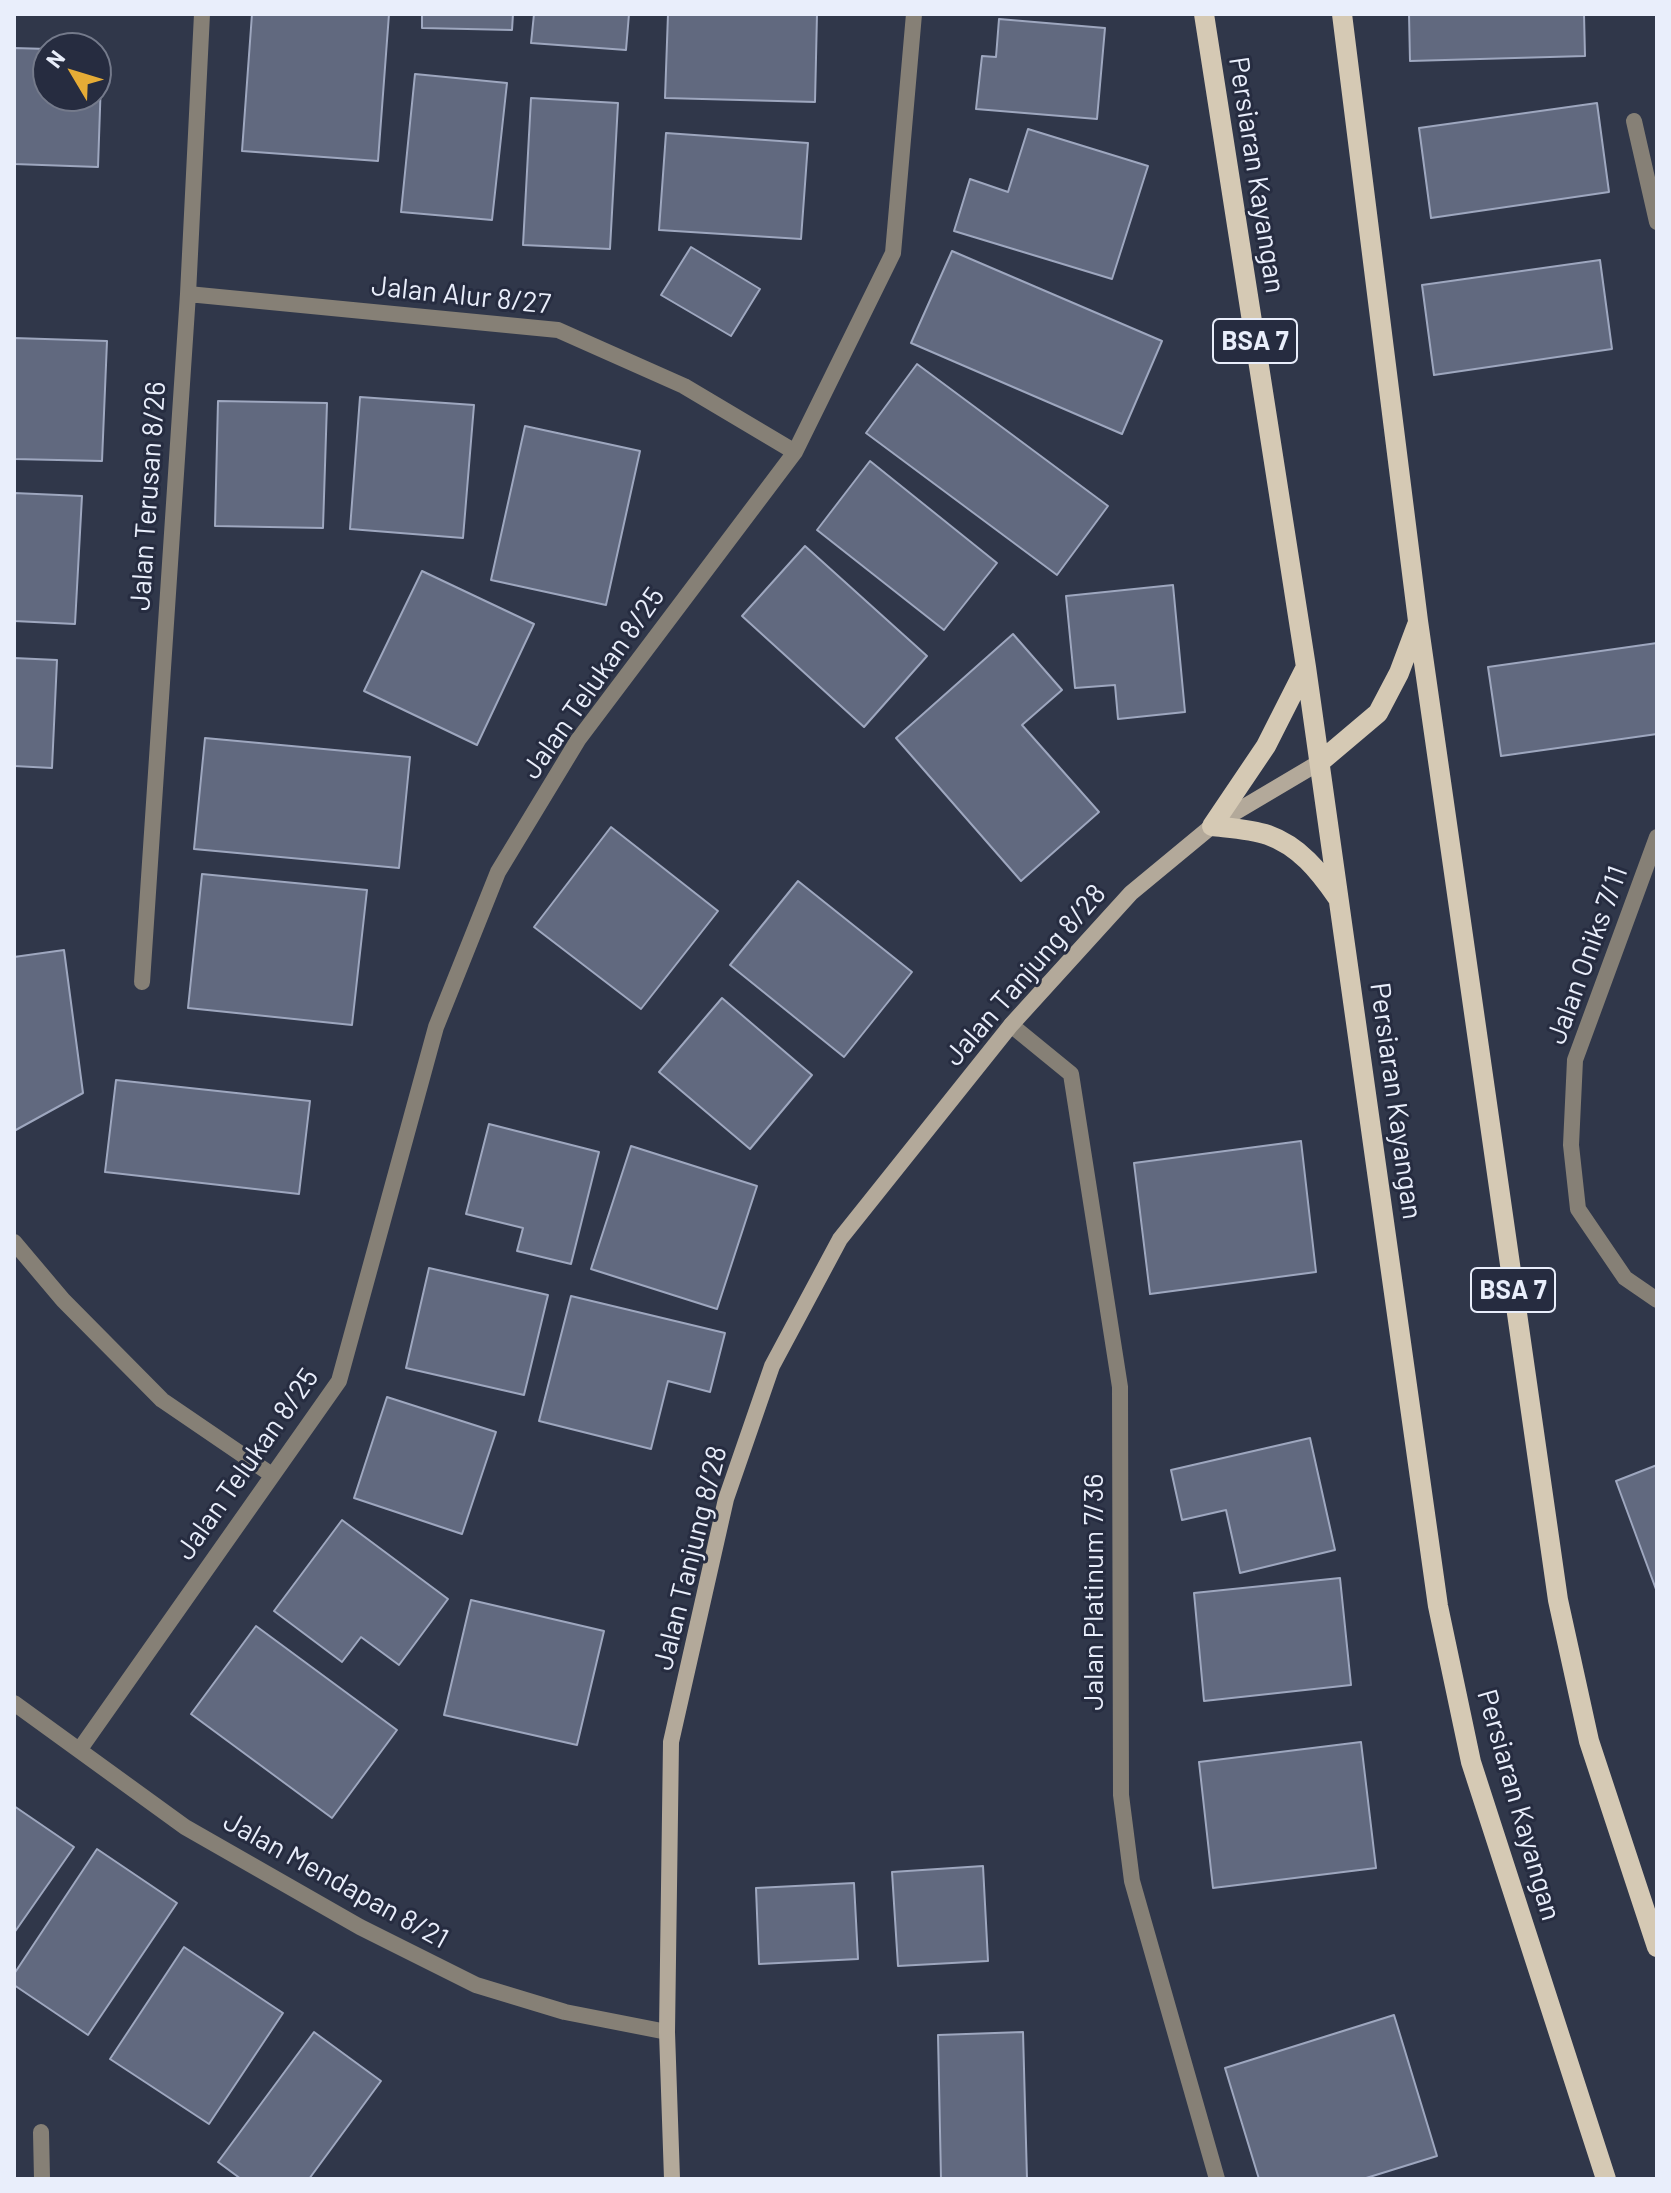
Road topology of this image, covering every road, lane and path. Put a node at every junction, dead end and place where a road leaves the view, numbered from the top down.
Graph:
1 (202, 14) edge
2 (914, 14) edge
3 (1204, 14) edge
4 (1342, 14) edge
5 (1634, 121) dead end
6 (1657, 222) edge
7 (188, 294) junction
8 (795, 452) junction
9 (1418, 621) junction
10 (1306, 667) junction
11 (1320, 762) junction
12 (1212, 826) junction
13 (1657, 837) edge
14 (1339, 900) junction
15 (142, 982) dead end
16 (1011, 1025) junction
17 (14, 1242) edge
18 (1657, 1300) edge
19 (272, 1475) junction
20 (14, 1703) edge
21 (80, 1749) junction
22 (1657, 1947) edge
23 (667, 2032) junction
24 (41, 2132) dead end
25 (42, 2179) edge
26 (672, 2179) edge
27 (1217, 2179) edge
28 (1606, 2179) edge

1 - 7 street, Jalan Terusan 8/26
2 - 8 street, Jalan Telukan 8/25
3 - 10 main road, Persiaran Kayangan / BSA 7
4 - 9 main road, BSA 7
5 - 6 street
7 - 8 street, Jalan Alur 8/27
7 - 15 street, Jalan Terusan 8/26
8 - 19 street, Jalan Telukan 8/25
9 - 11 main road
9 - 22 main road, BSA 7
10 - 11 main road, Persiaran Kayangan / BSA 7
10 - 12 main road
11 - 12 street, Jalan Tanjung 8/28
11 - 14 main road, Persiaran Kayangan / BSA 7
12 - 14 main road
12 - 16 street, Jalan Tanjung 8/28
13 - 18 street, Jalan Oniks 7/11
14 - 28 main road, Persiaran Kayangan / BSA 7
16 - 23 street, Jalan Tanjung 8/28
16 - 27 street, Jalan Platinum 7/36
17 - 19 street
19 - 21 street, Jalan Telukan 8/25
20 - 21 street, Jalan Mendapan 8/21
21 - 23 street, Jalan Mendapan 8/21
23 - 26 street, Jalan Tanjung 8/28
24 - 25 street

